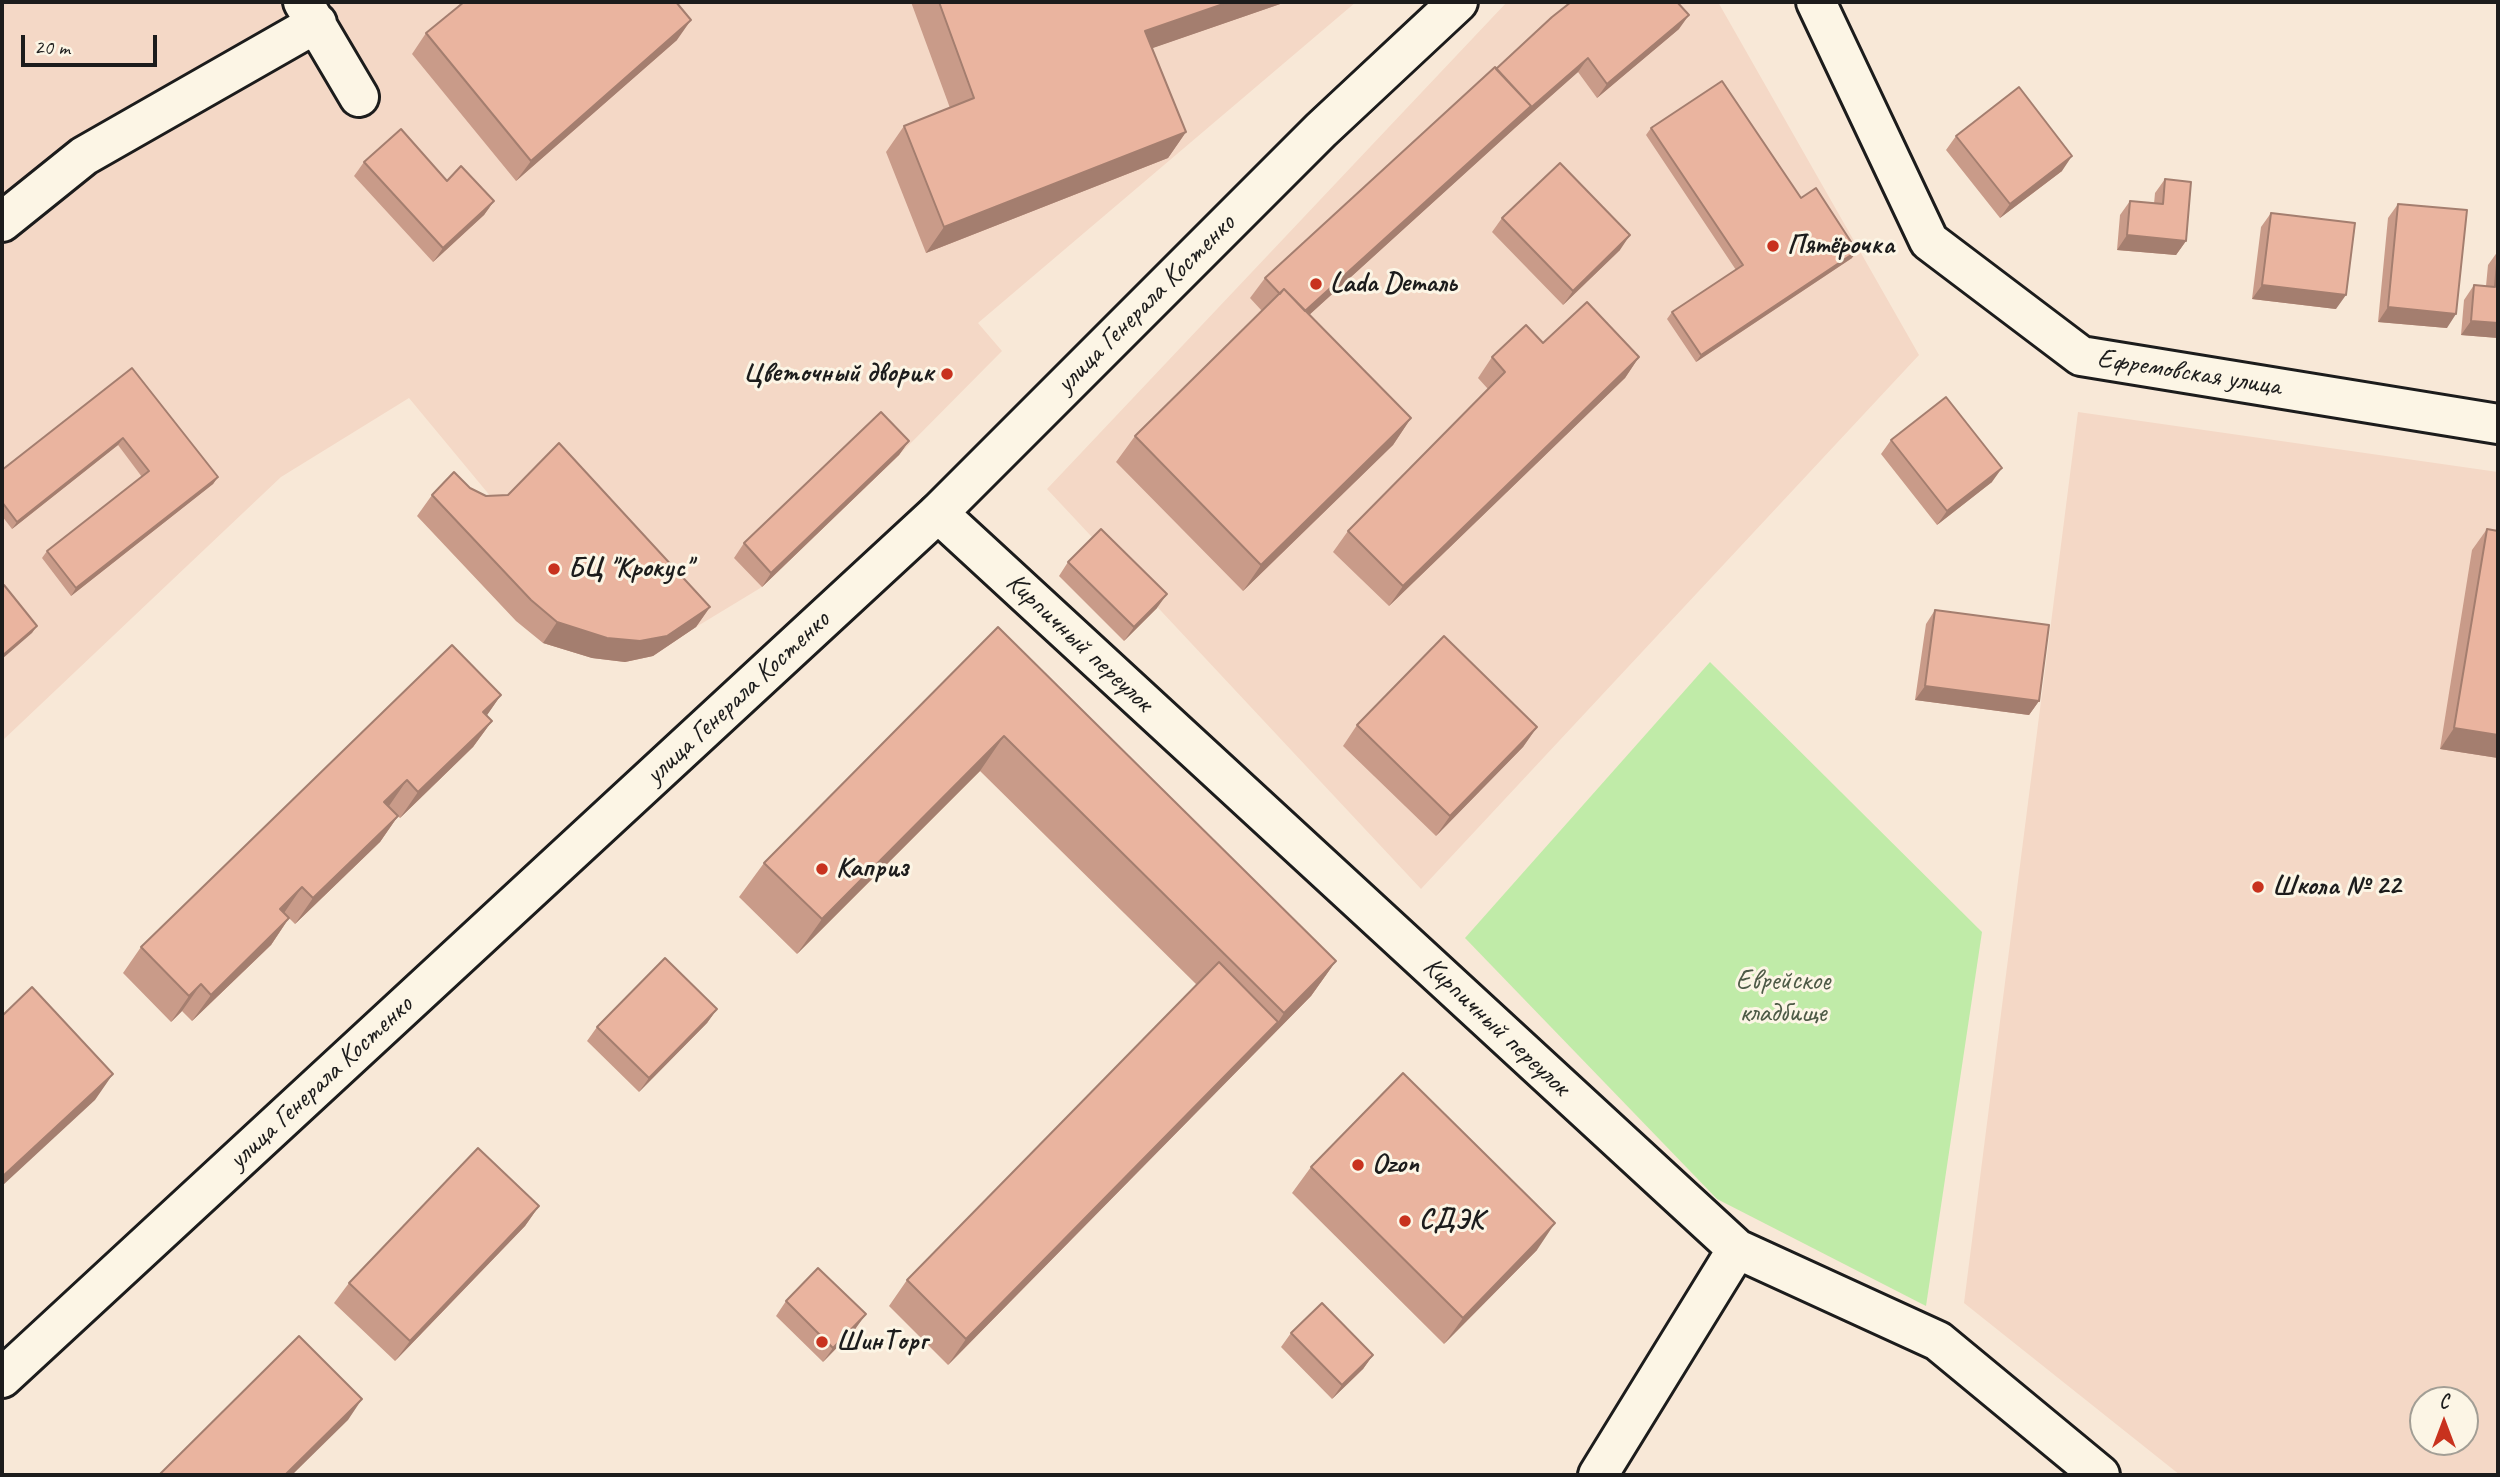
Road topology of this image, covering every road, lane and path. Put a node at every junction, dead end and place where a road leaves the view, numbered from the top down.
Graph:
1 (1458, 2) edge
2 (1816, 2) edge
3 (310, 12) edge
4 (359, 97) dead end
5 (2, 222) edge
6 (2498, 424) edge
7 (937, 513) junction
8 (1737, 1249) junction
9 (2, 1378) edge
10 (1598, 1475) edge
11 (2100, 1475) edge

1 - 7 street, улица Генерала Костенко
2 - 6 street, Ефремовская улица
3 - 4 street
3 - 5 street
7 - 8 street, Кирпичный переулок
7 - 9 street, улица Генерала Костенко
8 - 10 street
8 - 11 street, Кирпичный переулок

